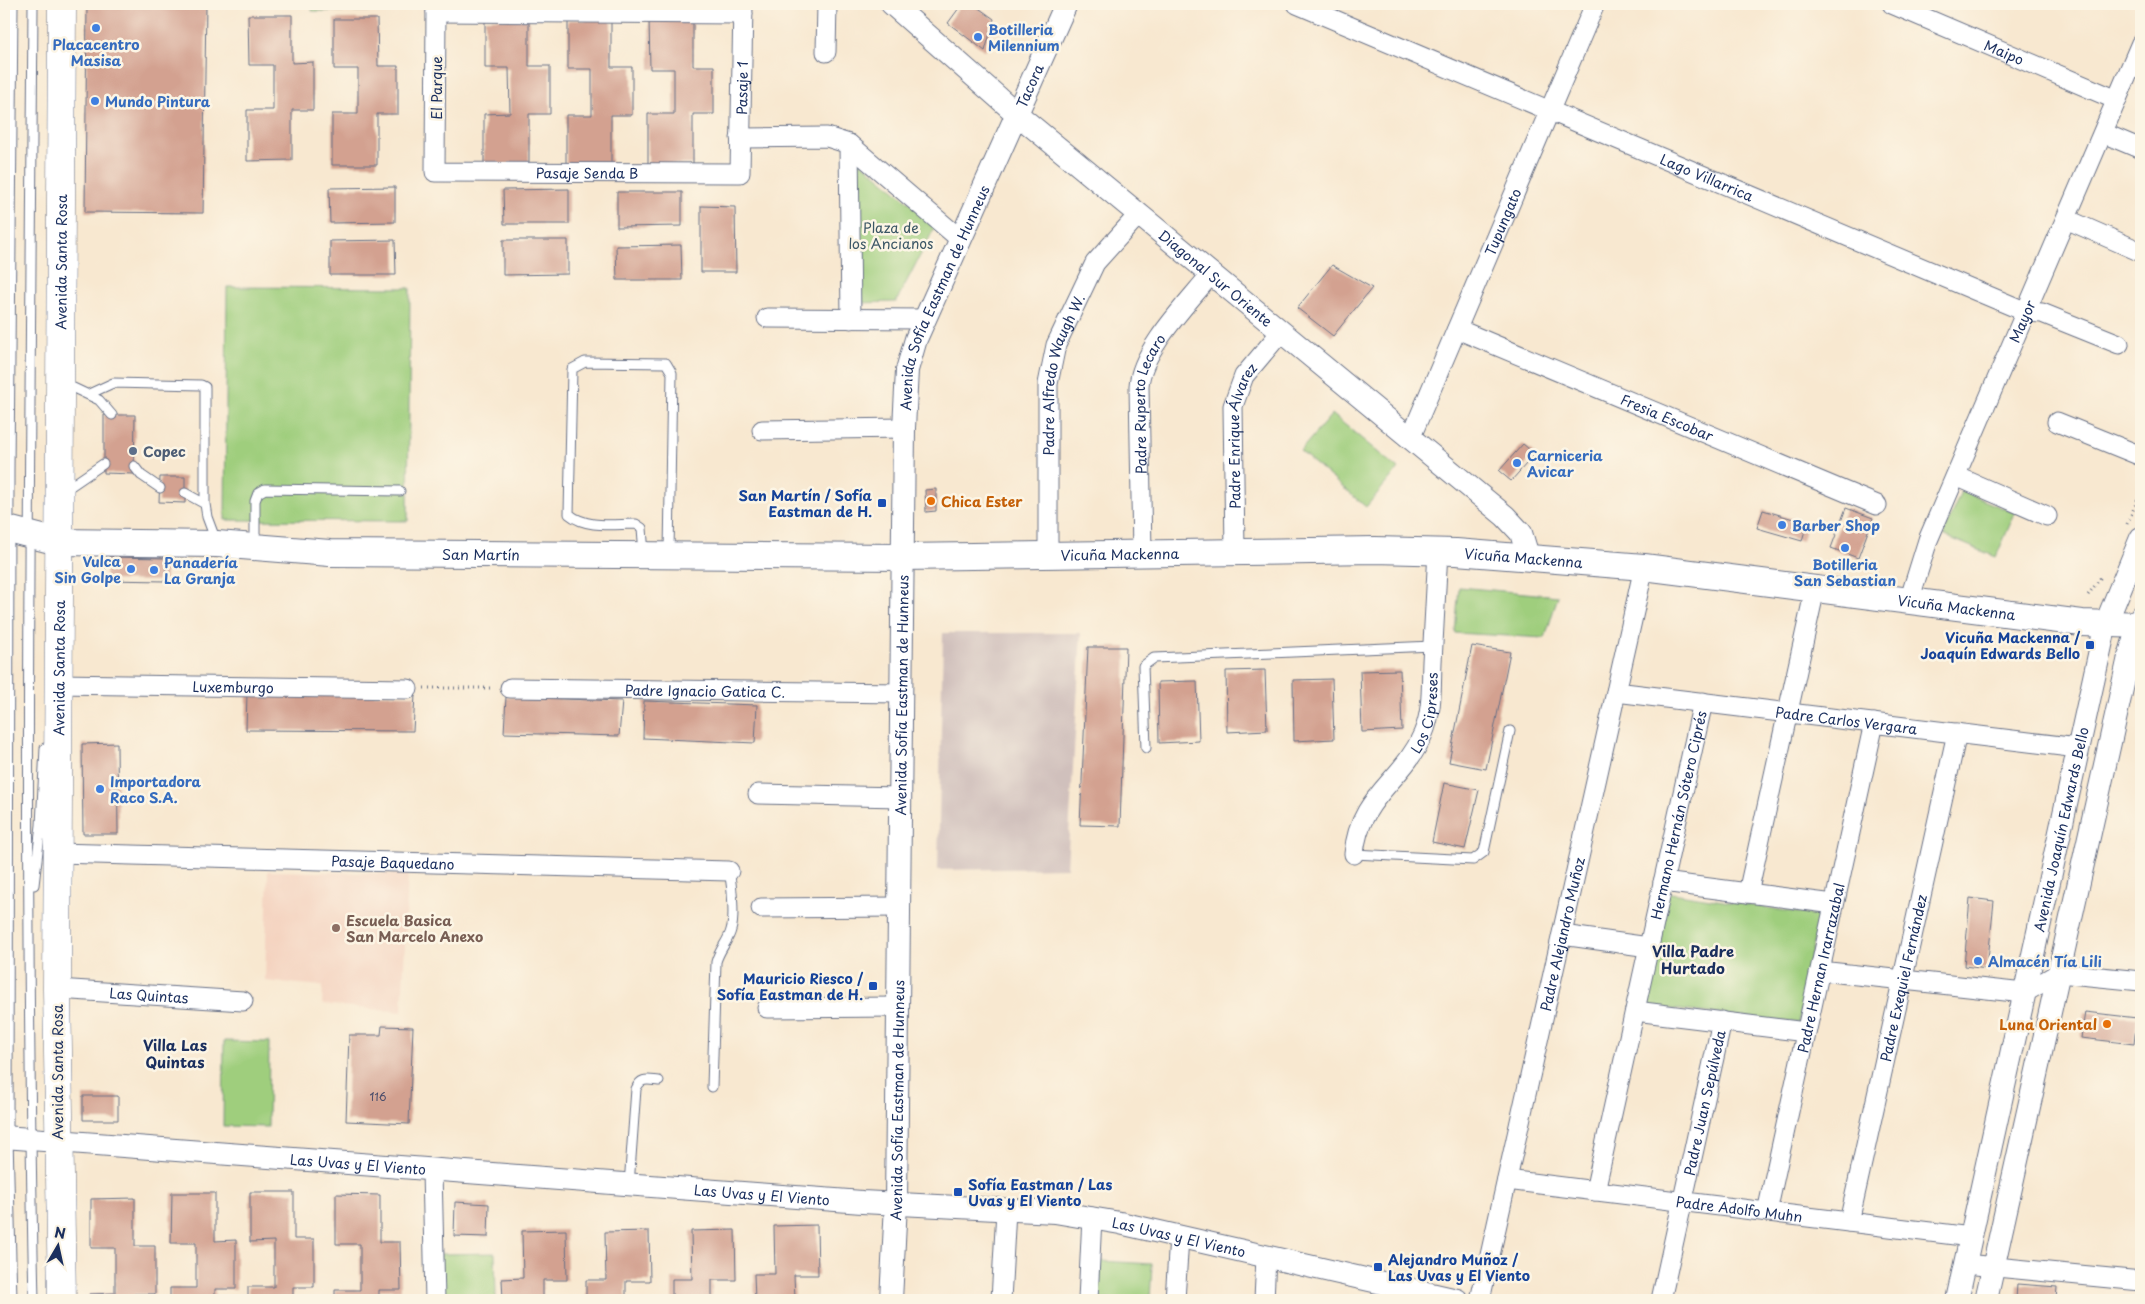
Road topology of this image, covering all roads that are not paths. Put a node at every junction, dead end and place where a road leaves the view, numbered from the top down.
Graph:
1 (13, 4) edge
2 (33, 4) edge
3 (62, 4) edge
4 (827, 4) edge
5 (892, 4) edge
6 (1066, 4) edge
7 (1297, 4) edge
8 (1595, 4) edge
9 (1892, 4) edge
10 (436, 8) edge
11 (743, 9) edge
12 (2141, 43) edge
13 (826, 52) dead end
14 (2117, 100) junction
15 (1550, 111) junction
16 (1017, 114) junction
17 (2103, 133) junction
18 (740, 138) junction
19 (849, 144) junction
20 (2141, 149) edge
21 (435, 172) joint
22 (740, 173) joint
23 (1139, 214) junction
24 (2066, 220) junction
25 (960, 239) junction
26 (2141, 252) edge
27 (1211, 274) junction
28 (2026, 312) junction
29 (767, 318) dead end
30 (851, 318) junction
31 (924, 319) junction
32 (1457, 329) junction
33 (1281, 332) junction
34 (2119, 344) dead end
35 (60, 380) junction
36 (89, 394) junction
37 (112, 415) dead end
38 (2057, 422) dead end
39 (904, 428) junction
40 (762, 430) dead end
41 (1410, 439) junction
42 (2141, 456) edge
43 (104, 464) dead end
44 (134, 466) dead end
45 (1956, 476) junction
46 (160, 488) dead end
47 (400, 491) dead end
48 (185, 493) dead end
49 (59, 495) junction
50 (205, 504) junction
51 (1877, 505) dead end
52 (2046, 516) dead end
53 (14, 531) edge
54 (2141, 538) edge
55 (58, 542) junction
56 (218, 544) junction
57 (255, 547) junction
58 (1438, 551) junction
59 (1235, 552) junction
60 (1142, 553) junction
61 (1048, 554) junction
62 (656, 555) junction
63 (1528, 556) junction
64 (903, 557) junction
65 (1644, 567) junction
66 (1816, 589) junction
67 (1909, 601) junction
68 (2140, 622) edge
69 (2106, 623) junction
70 (1433, 646) junction
71 (58, 684) junction
72 (510, 688) road end
73 (408, 689) road end
74 (1616, 692) junction
75 (902, 693) junction
76 (1703, 702) junction
77 (1788, 712) junction
78 (1874, 723) junction
79 (1510, 731) dead end
80 (1957, 733) junction
81 (1146, 748) dead end
82 (2078, 748) junction
83 (758, 794) dead end
84 (900, 797) junction
85 (57, 853) junction
86 (1354, 854) joint
87 (729, 871) joint
88 (1663, 882) junction
89 (1748, 893) junction
90 (1834, 904) junction
91 (899, 907) junction
92 (761, 908) dead end
93 (29, 920) junction
94 (1562, 935) junction
95 (1649, 947) junction
96 (1820, 971) junction
97 (2059, 973) junction
98 (1903, 980) junction
99 (2141, 981) edge
100 (57, 989) junction
101 (2024, 993) junction
102 (243, 1001) dead end
103 (898, 1007) junction
104 (767, 1008) dead end
105 (1635, 1011) junction
106 (1722, 1021) junction
107 (1806, 1032) junction
108 (659, 1081) dead end
109 (712, 1087) dead end
110 (6, 1137) edge
111 (30, 1139) junction
112 (58, 1141) junction
113 (432, 1170) junction
114 (1507, 1180) junction
115 (629, 1185) junction
116 (1595, 1191) junction
117 (1682, 1202) junction
118 (896, 1204) junction
119 (1006, 1210) junction
120 (1767, 1212) junction
121 (1092, 1217) junction
122 (1849, 1222) junction
123 (1178, 1237) junction
124 (1970, 1237) junction
125 (1266, 1257) junction
126 (1965, 1264) junction
127 (1994, 1266) junction
128 (2141, 1281) edge
129 (12, 1300) edge
130 (34, 1300) edge
131 (62, 1300) edge
132 (435, 1300) edge
133 (890, 1300) edge
134 (1001, 1300) edge
135 (1088, 1300) edge
136 (1175, 1300) edge
137 (1264, 1300) edge
138 (1453, 1300) edge
139 (1480, 1300) edge
140 (1661, 1300) edge
141 (1958, 1300) edge
142 (1986, 1300) edge

1 - 53 lane
2 - 53 lane
3 - 35 main road, Avenida Santa Rosa
4 - 13 street
5 - 16 street, Diagonal Sur Oriente
6 - 16 street, Tacora
7 - 15 street, Lago Villarrica
8 - 15 street, Tupungato
9 - 14 street, Maipo
10 - 11 street
10 - 21 street, El Parque
11 - 18 street, Pasaje 1
12 - 14 street, Mayor
14 - 17 street, Mayor
15 - 28 street, Lago Villarrica
15 - 32 street, Tupungato
16 - 23 street, Diagonal Sur Oriente
16 - 25 street, Avenida Sofía Eastman de Hunneus
17 - 20 street
17 - 24 street, Mayor
18 - 19 street
18 - 22 street, Pasaje 1
19 - 25 street
19 - 30 street
21 - 22 street, Pasaje Senda B
23 - 27 street, Diagonal Sur Oriente
23 - 61 street, Padre Alfredo Waugh W.
24 - 26 street
24 - 28 street, Mayor
25 - 31 street, Avenida Sofía Eastman de Hunneus
27 - 33 street, Diagonal Sur Oriente
27 - 60 street, Padre Ruperto Lecaro
28 - 34 street, Lago Villarrica
28 - 45 street, Mayor
29 - 30 street
30 - 31 street
31 - 39 street, Avenida Sofía Eastman de Hunneus
32 - 41 street, Tupungato
32 - 51 street, Fresia Escobar
33 - 41 street, Diagonal Sur Oriente
33 - 59 street, Padre Enrique Álvarez
35 - 36 lane
35 - 49 main road, Avenida Santa Rosa
36 - 37 lane
36 - 50 lane
38 - 42 street
39 - 40 street
39 - 64 street, Avenida Sofía Eastman de Hunneus
41 - 63 street, Diagonal Sur Oriente
43 - 49 lane
44 - 46 lane
45 - 52 street
45 - 67 street, Mayor
47 - 57 lane
48 - 50 lane
49 - 55 main road, Avenida Santa Rosa
50 - 56 lane
53 - 55 main road
53 - 93 lane
53 - 110 lane
54 - 69 street, Avenida Joaquín Edwards Bello
55 - 56 main road, San Martín
55 - 71 main road, Avenida Santa Rosa
56 - 57 main road, San Martín
57 - 62 main road, San Martín
58 - 59 main road, Vicuña Mackenna
58 - 63 main road, Vicuña Mackenna
58 - 70 street, Los Cipreses
59 - 60 main road, Vicuña Mackenna
60 - 61 main road, Vicuña Mackenna
61 - 64 main road, Vicuña Mackenna
62 - 62 lane
62 - 64 main road, San Martín
63 - 65 main road, Vicuña Mackenna
64 - 75 street, Avenida Sofía Eastman de Hunneus
65 - 66 main road, Vicuña Mackenna
65 - 74 street, Padre Alejandro Muñoz
66 - 67 main road, Vicuña Mackenna
66 - 77 street
67 - 69 main road, Vicuña Mackenna
68 - 69 main road, Vicuña Mackenna
68 - 97 street
69 - 82 street, Avenida Joaquín Edwards Bello
70 - 81 lane
70 - 86 street, Los Cipreses
71 - 73 street, Luxemburgo
71 - 85 main road, Avenida Santa Rosa
71 - 93 lane
72 - 75 street, Padre Ignacio Gatica C.
74 - 76 street, Padre Carlos Vergara
74 - 94 street, Padre Alejandro Muñoz
75 - 84 street, Avenida Sofía Eastman de Hunneus
76 - 77 street, Padre Carlos Vergara
76 - 88 street, Hermano Hernán Sótero Ciprés
77 - 78 street, Padre Carlos Vergara
77 - 89 street
78 - 80 street, Padre Carlos Vergara
78 - 90 street, Padre Hernan Irarrazabal
79 - 86 lane
80 - 82 street, Padre Carlos Vergara
80 - 98 street, Padre Exequiel Fernández
82 - 101 street, Avenida Joaquín Edwards Bello
83 - 84 street
84 - 91 street, Avenida Sofía Eastman de Hunneus
85 - 87 street, Pasaje Baquedano
85 - 100 main road, Avenida Santa Rosa
87 - 109 lane
88 - 89 street
88 - 95 street, Hermano Hernán Sótero Ciprés
89 - 90 street
90 - 96 street, Padre Hernan Irarrazabal
91 - 92 street
91 - 103 street, Avenida Sofía Eastman de Hunneus
93 - 111 lane
94 - 95 street
94 - 114 street, Padre Alejandro Muñoz
95 - 105 street, Hermano Hernán Sótero Ciprés
96 - 98 street
96 - 107 street, Padre Hernan Irarrazabal
97 - 99 street
97 - 101 street
97 - 127 street
98 - 101 street
98 - 122 street, Padre Exequiel Fernández
100 - 102 street, Las Quintas
100 - 112 main road, Avenida Santa Rosa
101 - 124 street, Avenida Joaquín Edwards Bello
103 - 104 street
103 - 118 street, Avenida Sofía Eastman de Hunneus
105 - 106 street
105 - 116 street, Hermano Hernán Sótero Ciprés
106 - 107 street
106 - 117 street, Padre Juan Sepúlveda
107 - 120 street, Padre Hernan Irarrazabal
108 - 115 lane
110 - 111 street, Las Uvas y El Viento
110 - 129 lane
111 - 112 street, Las Uvas y El Viento
111 - 130 lane
112 - 113 street, Las Uvas y El Viento
112 - 131 main road, Avenida Santa Rosa
113 - 115 street, Las Uvas y El Viento
113 - 132 street
114 - 116 street, Padre Adolfo Muhn
114 - 139 street, Padre Alejandro Muñoz
115 - 118 street, Las Uvas y El Viento
116 - 117 street, Padre Adolfo Muhn
117 - 120 street, Padre Adolfo Muhn
117 - 140 street, Padre Juan Sepúlveda
118 - 119 street, Las Uvas y El Viento
118 - 133 street, Avenida Sofía Eastman de Hunneus
119 - 121 street, Las Uvas y El Viento
119 - 134 street
120 - 122 street, Padre Adolfo Muhn
121 - 123 street, Las Uvas y El Viento
121 - 135 street
122 - 124 street, Padre Adolfo Muhn
123 - 125 street, Las Uvas y El Viento
123 - 136 street
124 - 126 street, Avenida Joaquín Edwards Bello
125 - 137 street
125 - 138 street, Las Uvas y El Viento
126 - 127 street
126 - 141 street, Avenida Joaquín Edwards Bello
127 - 128 street
127 - 142 street

